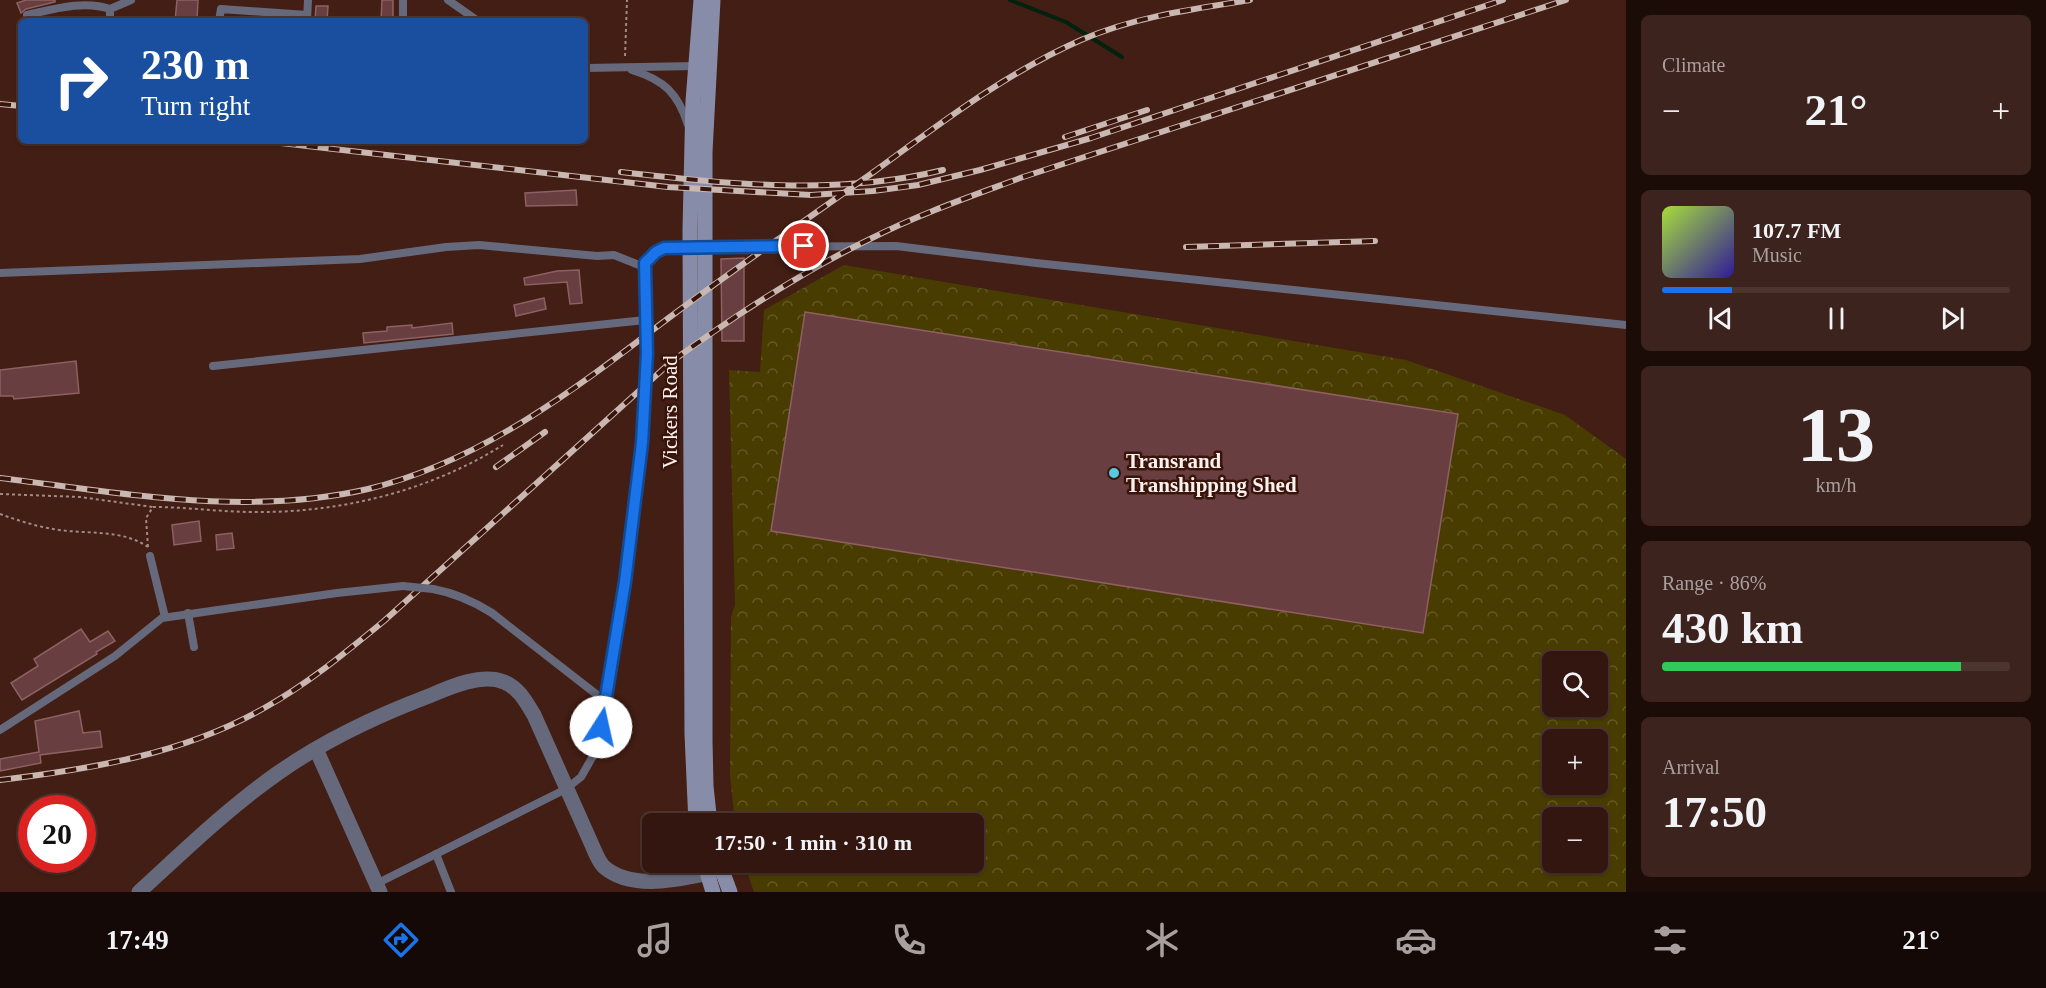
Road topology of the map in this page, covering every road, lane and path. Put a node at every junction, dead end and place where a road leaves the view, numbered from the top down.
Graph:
1 (131, 0) edge
2 (308, 0) edge
3 (404, 0) edge
4 (448, 0) edge
5 (627, 0) edge
6 (700, 0) edge
7 (713, 0) edge
8 (110, 9) junction
9 (27, 15) dead end
10 (110, 18) edge
11 (219, 18) edge
12 (307, 18) edge
13 (403, 18) edge
14 (474, 18) edge
15 (700, 63) junction
16 (625, 67) junction
17 (588, 68) edge
18 (691, 135) junction
19 (644, 267) junction
20 (0, 273) edge
21 (645, 320) junction
22 (1626, 325) edge
23 (213, 366) dead end
24 (503, 445) dead end
25 (0, 494) edge
26 (153, 507) junction
27 (0, 514) edge
28 (148, 547) junction
29 (150, 556) joint
30 (188, 613) junction
31 (165, 617) junction
32 (194, 647) dead end
33 (605, 701) junction
34 (0, 730) edge
35 (316, 749) junction
36 (566, 789) junction
37 (696, 813) edge
38 (709, 813) edge
39 (436, 854) junction
40 (696, 873) edge
41 (713, 873) edge
42 (717, 873) edge
43 (378, 888) edge
44 (139, 892) edge
45 (451, 892) edge
46 (713, 892) edge
47 (730, 892) edge

1 - 8 lane
2 - 12 lane
3 - 13 lane
4 - 14 lane
5 - 16 path
6 - 15 main road, Vickers Road
7 - 15 main road, Vickers Road
8 - 9 lane
8 - 10 lane
11 - 12 lane
15 - 16 lane
15 - 18 main road, Vickers Road
15 - 38 main road, Vickers Road
16 - 17 lane
16 - 18 lane
18 - 37 main road, Vickers Road
19 - 20 lane
19 - 21 lane
19 - 22 lane, bridge
21 - 23 lane
21 - 33 lane
24 - 26 path
25 - 26 path
26 - 28 path
27 - 28 path
28 - 29 path
29 - 31 lane
30 - 31 lane
30 - 32 lane
30 - 33 lane, bridge
31 - 34 lane
33 - 36 lane
35 - 36 street
35 - 43 street
35 - 44 street
36 - 39 lane
36 - 40 street
39 - 43 lane
39 - 45 lane
41 - 46 main road
42 - 47 main road

